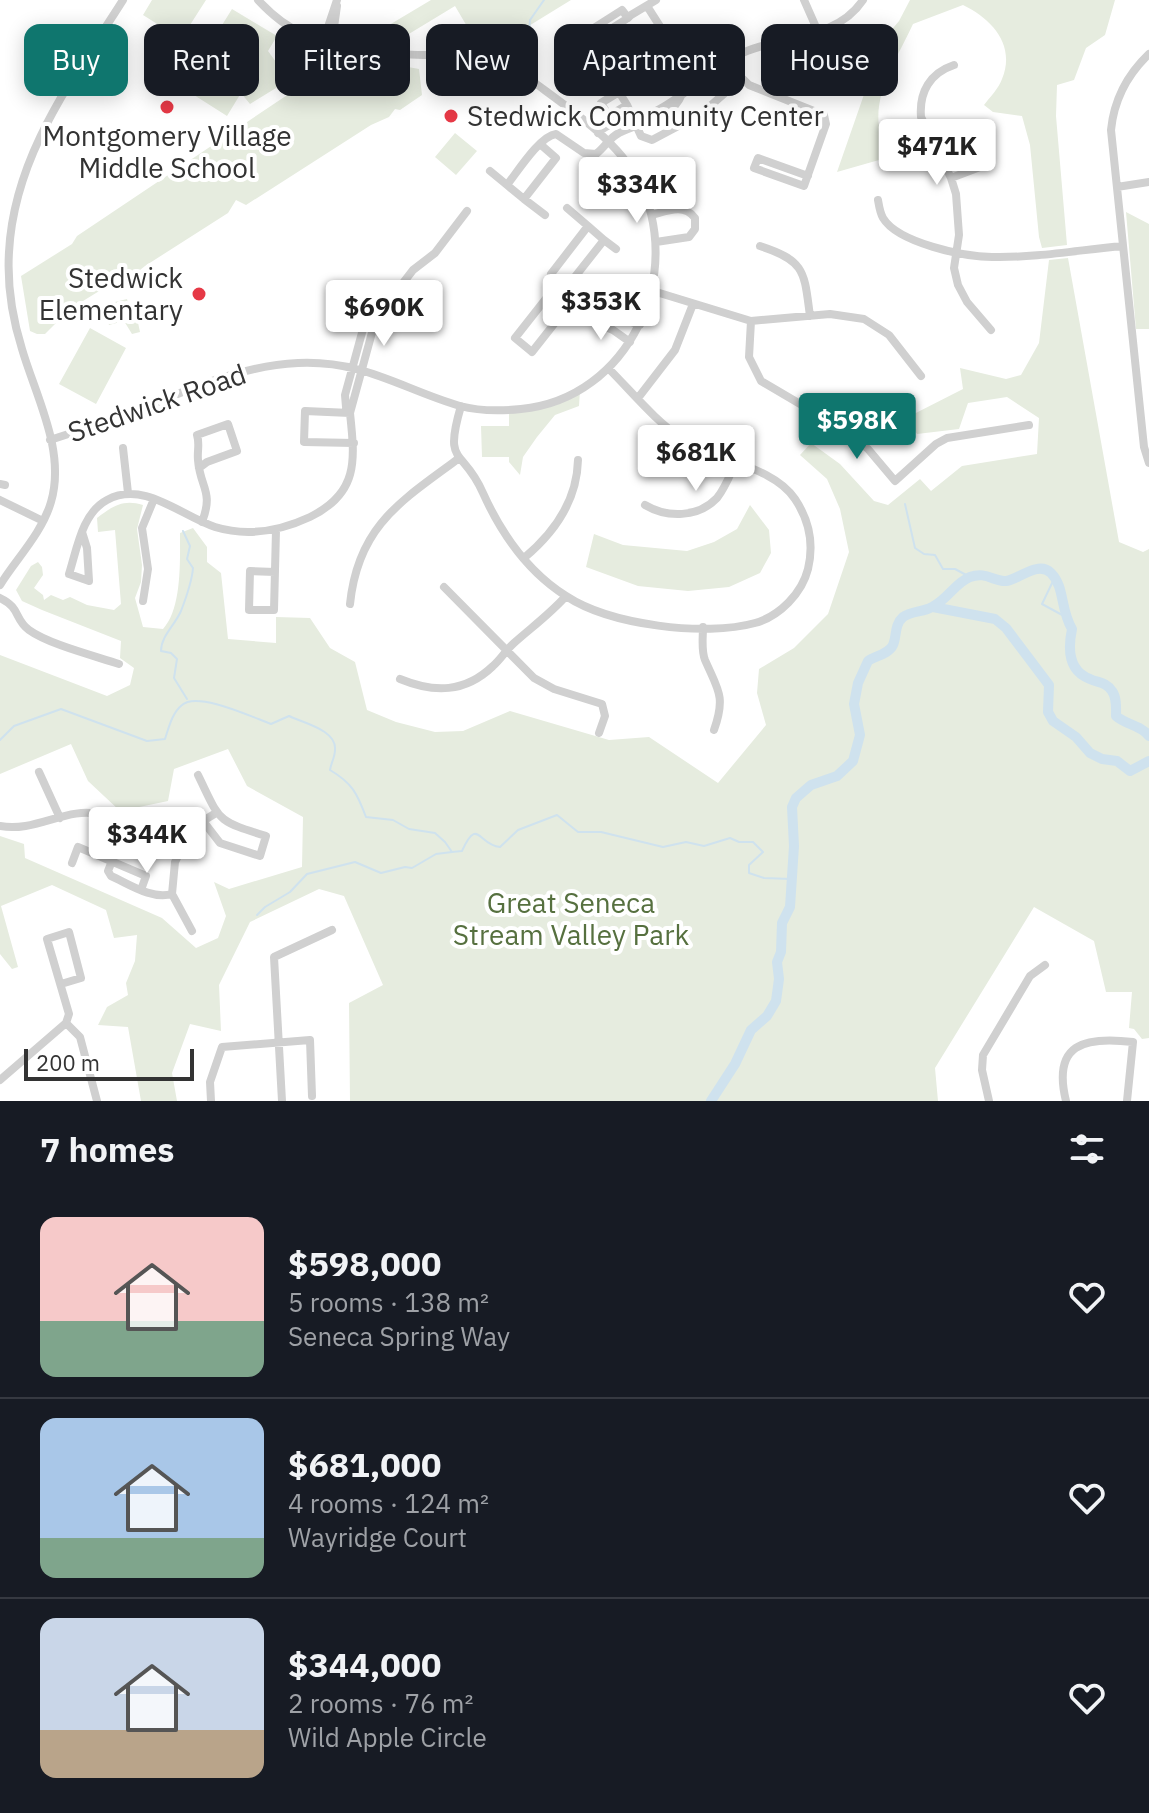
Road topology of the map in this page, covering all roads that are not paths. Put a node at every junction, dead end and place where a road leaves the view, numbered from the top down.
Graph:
1 (123, 0) edge
2 (258, 0) edge
3 (337, 0) edge
4 (656, 0) edge
5 (804, 0) edge
6 (863, 0) edge
7 (647, 6) junction
8 (628, 18) junction
9 (285, 24) edge
10 (332, 24) edge
11 (658, 24) edge
12 (814, 24) edge
13 (835, 24) edge
14 (410, 54) edge
15 (1149, 54) edge
16 (954, 65) dead end
17 (745, 80) edge
18 (681, 96) edge
19 (722, 96) edge
20 (627, 105) dead end
21 (636, 122) junction
22 (598, 133) junction
23 (608, 141) junction
24 (540, 144) junction
25 (980, 167) dead end
26 (490, 171) dead end
27 (808, 176) junction
28 (951, 178) junction
29 (1149, 182) edge
30 (507, 185) junction
31 (1117, 187) junction
32 (524, 199) junction
33 (878, 200) dead end
34 (567, 208) dead end
35 (467, 211) dead end
36 (545, 215) dead end
37 (652, 215) junction
38 (0, 222) edge
39 (12, 223) junction
40 (588, 226) junction
41 (604, 240) junction
42 (656, 242) junction
43 (760, 246) dead end
44 (1122, 246) junction
45 (616, 249) dead end
46 (956, 252) junction
47 (566, 287) junction
48 (653, 291) junction
49 (559, 297) junction
50 (693, 304) junction
51 (569, 305) junction
52 (810, 316) junction
53 (376, 318) junction
54 (586, 319) junction
55 (751, 321) junction
56 (640, 325) junction
57 (991, 330) dead end
58 (630, 342) junction
59 (351, 367) junction
60 (609, 369) junction
61 (362, 370) junction
62 (921, 376) dead end
63 (638, 398) junction
64 (461, 406) junction
65 (350, 413) junction
66 (1029, 425) dead end
67 (50, 440) junction
68 (354, 443) junction
69 (123, 448) dead end
70 (458, 459) junction
71 (578, 460) dead end
72 (1149, 463) edge
73 (735, 464) junction
74 (199, 468) junction
75 (128, 493) junction
76 (154, 499) junction
77 (0, 500) edge
78 (645, 505) dead end
79 (43, 521) junction
80 (202, 522) junction
81 (276, 530) junction
82 (82, 532) junction
83 (524, 558) junction
84 (275, 572) junction
85 (0, 585) edge
86 (444, 587) dead end
87 (566, 596) junction
88 (0, 598) edge
89 (143, 601) dead end
90 (350, 604) dead end
91 (703, 627) junction
92 (506, 651) junction
93 (119, 664) dead end
94 (400, 679) dead end
95 (714, 730) dead end
96 (599, 733) dead end
97 (39, 772) dead end
98 (198, 775) dead end
99 (216, 813) junction
100 (60, 818) junction
101 (203, 821) junction
102 (0, 826) edge
103 (179, 849) junction
104 (112, 861) junction
105 (72, 863) dead end
106 (141, 890) junction
107 (172, 894) junction
108 (332, 930) dead end
109 (192, 931) dead end
110 (1045, 965) dead end
111 (61, 984) junction
112 (66, 1023) junction
113 (279, 1042) junction
114 (0, 1078) edge
115 (312, 1096) dead end
116 (97, 1101) edge
117 (211, 1101) edge
118 (282, 1101) edge
119 (989, 1101) edge
120 (1066, 1101) edge
121 (1127, 1101) edge

1 - 39 street
2 - 9 street, Stedwick Road
3 - 10 street
4 - 7 street
5 - 12 street
6 - 13 street
7 - 8 street
7 - 11 street
8 - 8 street
14 - 22 street, Stedwick Road
15 - 31 street
16 - 28 street
17 - 27 street
18 - 21 street
19 - 21 street
20 - 21 street
21 - 22 street
21 - 23 street
22 - 23 street, Stedwick Road
23 - 24 street
23 - 37 street, Stedwick Road
24 - 30 street
24 - 32 street
25 - 28 street
26 - 30 street
27 - 27 street
28 - 46 street
29 - 31 street
30 - 32 street
31 - 44 street
32 - 36 street
33 - 46 street
34 - 40 street
35 - 53 street
37 - 42 street, Stedwick Road
37 - 42 street
38 - 39 street
39 - 67 street
40 - 41 street
40 - 47 street
41 - 45 street
41 - 47 street
42 - 48 street, Stedwick Road
43 - 52 street
44 - 46 street
44 - 72 street
46 - 57 street
47 - 49 street
48 - 50 street
48 - 56 street, Stedwick Road
49 - 51 street
49 - 51 street
50 - 55 street
50 - 63 street
51 - 54 street
52 - 55 street
52 - 62 street
53 - 59 street
53 - 61 street
54 - 56 street
54 - 58 street
55 - 66 street
56 - 58 street, Stedwick Road
58 - 60 street, Stedwick Road
59 - 61 street, Stedwick Road
59 - 65 street
59 - 67 street, Stedwick Road
60 - 63 street
60 - 64 street, Stedwick Road
61 - 64 street, Stedwick Road
61 - 65 street
63 - 73 street
64 - 70 street
65 - 68 street
65 - 68 street
67 - 79 street
68 - 81 street
69 - 75 street
70 - 83 street
70 - 90 street
71 - 83 street
73 - 78 street
73 - 91 street
74 - 74 street
74 - 80 street
75 - 76 street
75 - 82 street
76 - 80 street
76 - 89 street
77 - 79 street
79 - 85 street
80 - 81 street
81 - 84 street
82 - 82 street
83 - 87 street
84 - 84 street
86 - 92 street
87 - 91 street
87 - 92 street
88 - 93 street
91 - 95 street
92 - 94 street
92 - 96 street
97 - 100 street
98 - 99 street
99 - 101 street
99 - 101 street
100 - 102 street
100 - 103 street
101 - 103 street
103 - 107 street
104 - 105 street
104 - 106 street
104 - 106 street
106 - 107 street
107 - 109 street
108 - 113 street
110 - 119 street
111 - 111 street
111 - 112 street
112 - 114 street
112 - 116 street
113 - 115 street
113 - 117 street
113 - 118 street
120 - 121 street

